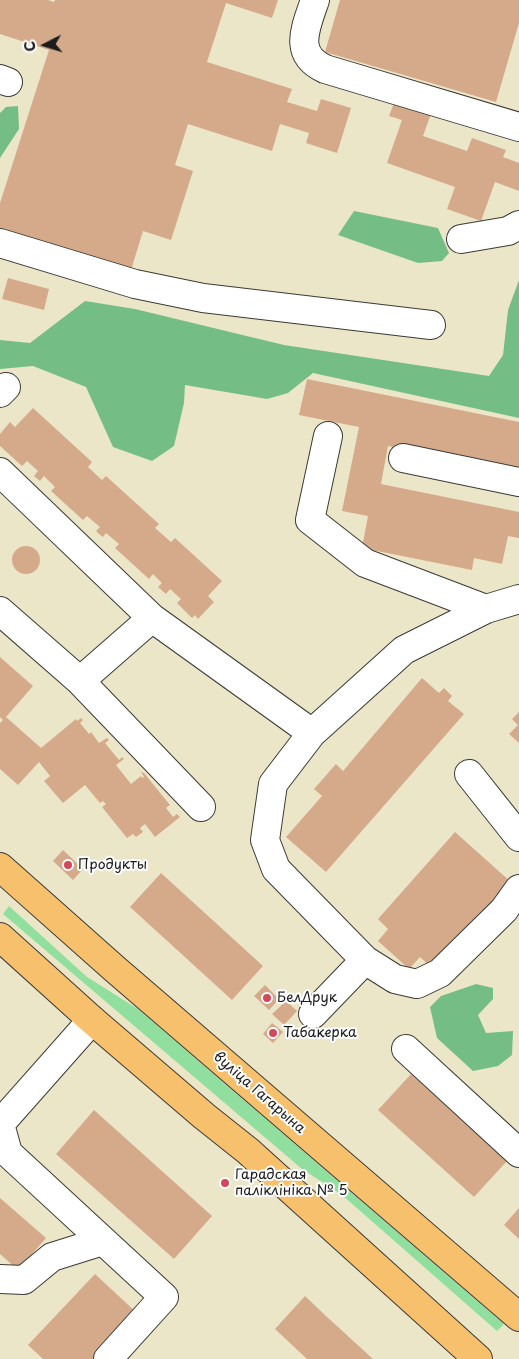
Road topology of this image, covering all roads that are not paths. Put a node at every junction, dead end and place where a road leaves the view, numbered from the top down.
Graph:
1 (315, 0) edge
2 (519, 127) edge
3 (519, 225) edge
4 (461, 239) dead end
5 (0, 243) edge
6 (431, 325) dead end
7 (328, 436) dead end
8 (403, 458) dead end
9 (0, 472) edge
10 (519, 482) edge
11 (519, 599) edge
12 (486, 609) junction
13 (0, 611) edge
14 (152, 618) junction
15 (80, 681) junction
16 (312, 733) junction
17 (469, 774) dead end
18 (201, 807) dead end
19 (519, 837) edge
20 (2, 873) edge
21 (514, 908) edge
22 (0, 937) edge
23 (365, 960) junction
24 (313, 1014) dead end
25 (92, 1020) junction
26 (406, 1049) dead end
27 (519, 1153) edge
28 (103, 1241) junction
29 (0, 1279) edge
30 (519, 1317) edge
31 (108, 1359) edge
32 (478, 1359) edge

1 - 2 lane
3 - 4 lane
5 - 6 lane
7 - 12 lane
8 - 10 lane
9 - 14 lane
11 - 12 lane
12 - 16 lane
13 - 15 lane
14 - 15 lane
14 - 16 lane
15 - 18 lane
16 - 23 lane
17 - 19 lane
20 - 30 main road, вуліца Гагарына
21 - 23 lane
22 - 25 main road
23 - 24 lane
25 - 28 lane
25 - 32 main road
26 - 27 lane
28 - 29 lane
28 - 31 lane

